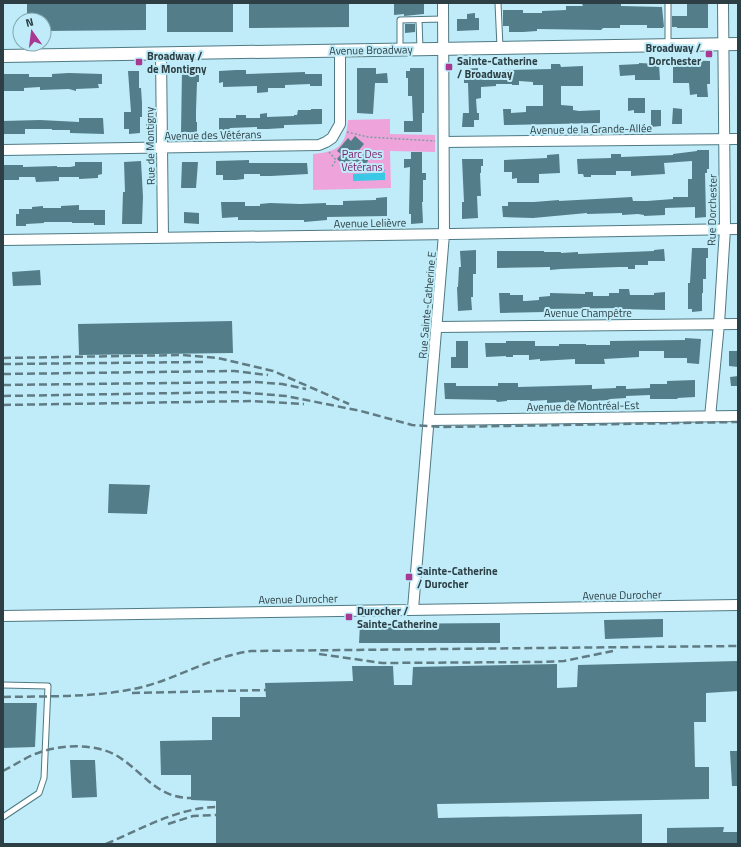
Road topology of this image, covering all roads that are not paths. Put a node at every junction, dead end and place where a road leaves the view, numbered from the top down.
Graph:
1 (443, 3) edge
2 (498, 3) edge
3 (668, 3) edge
4 (723, 3) edge
5 (419, 20) junction
6 (443, 20) junction
7 (724, 44) junction
8 (738, 44) edge
9 (668, 45) junction
10 (500, 48) junction
11 (420, 49) junction
12 (443, 49) junction
13 (340, 50) junction
14 (400, 50) junction
15 (161, 54) junction
16 (3, 56) edge
17 (725, 139) junction
18 (738, 139) edge
19 (444, 142) junction
20 (162, 148) junction
21 (3, 150) edge
22 (725, 229) junction
23 (738, 229) edge
24 (444, 234) junction
25 (163, 238) junction
26 (3, 240) edge
27 (718, 324) junction
28 (738, 324) edge
29 (438, 327) junction
30 (738, 416) edge
31 (710, 417) junction
32 (429, 420) junction
33 (738, 605) edge
34 (413, 609) junction
35 (3, 616) edge
36 (3, 685) edge
37 (3, 817) edge

1 - 6 street, Rue Sainte-Catherine E
2 - 10 lane
3 - 9 lane
4 - 7 street, Rue Dorchester
5 - 6 lane
5 - 11 lane
5 - 14 lane
6 - 12 street, Rue Sainte-Catherine E
7 - 8 street, Avenue Broadway
7 - 9 street, Avenue Broadway
7 - 17 street, Rue Dorchester
9 - 10 street, Avenue Broadway
10 - 12 street, Avenue Broadway
11 - 12 street, Avenue Broadway
11 - 14 street, Avenue Broadway
12 - 19 street, Rue Sainte-Catherine E
13 - 14 street, Avenue Broadway
13 - 15 street, Avenue Broadway
13 - 20 street, Avenue des Vétérans
15 - 16 street, Avenue Broadway
15 - 20 street, Rue de Montigny
17 - 18 street, Avenue de la Grande-Allée
17 - 19 street, Avenue de la Grande-Allée
17 - 22 street, Rue Dorchester
19 - 24 street, Rue Sainte-Catherine E
20 - 21 street, Avenue des Vétérans
20 - 25 street, Rue de Montigny
22 - 23 street, Avenue Lelièvre
22 - 24 street, Avenue Lelièvre
22 - 27 street, Rue Dorchester
24 - 25 street, Avenue Lelièvre
24 - 29 street, Rue Sainte-Catherine E
25 - 26 street, Avenue Lelièvre
27 - 28 street, Avenue Champêtre
27 - 29 street, Avenue Champêtre
27 - 31 street, Rue Dorchester
29 - 32 street, Rue Sainte-Catherine E
30 - 31 street, Avenue de Montréal-Est
31 - 32 street, Avenue de Montréal-Est
32 - 34 street, Rue Sainte-Catherine E
33 - 34 street, Avenue Durocher
34 - 35 street, Avenue Durocher
36 - 37 lane

